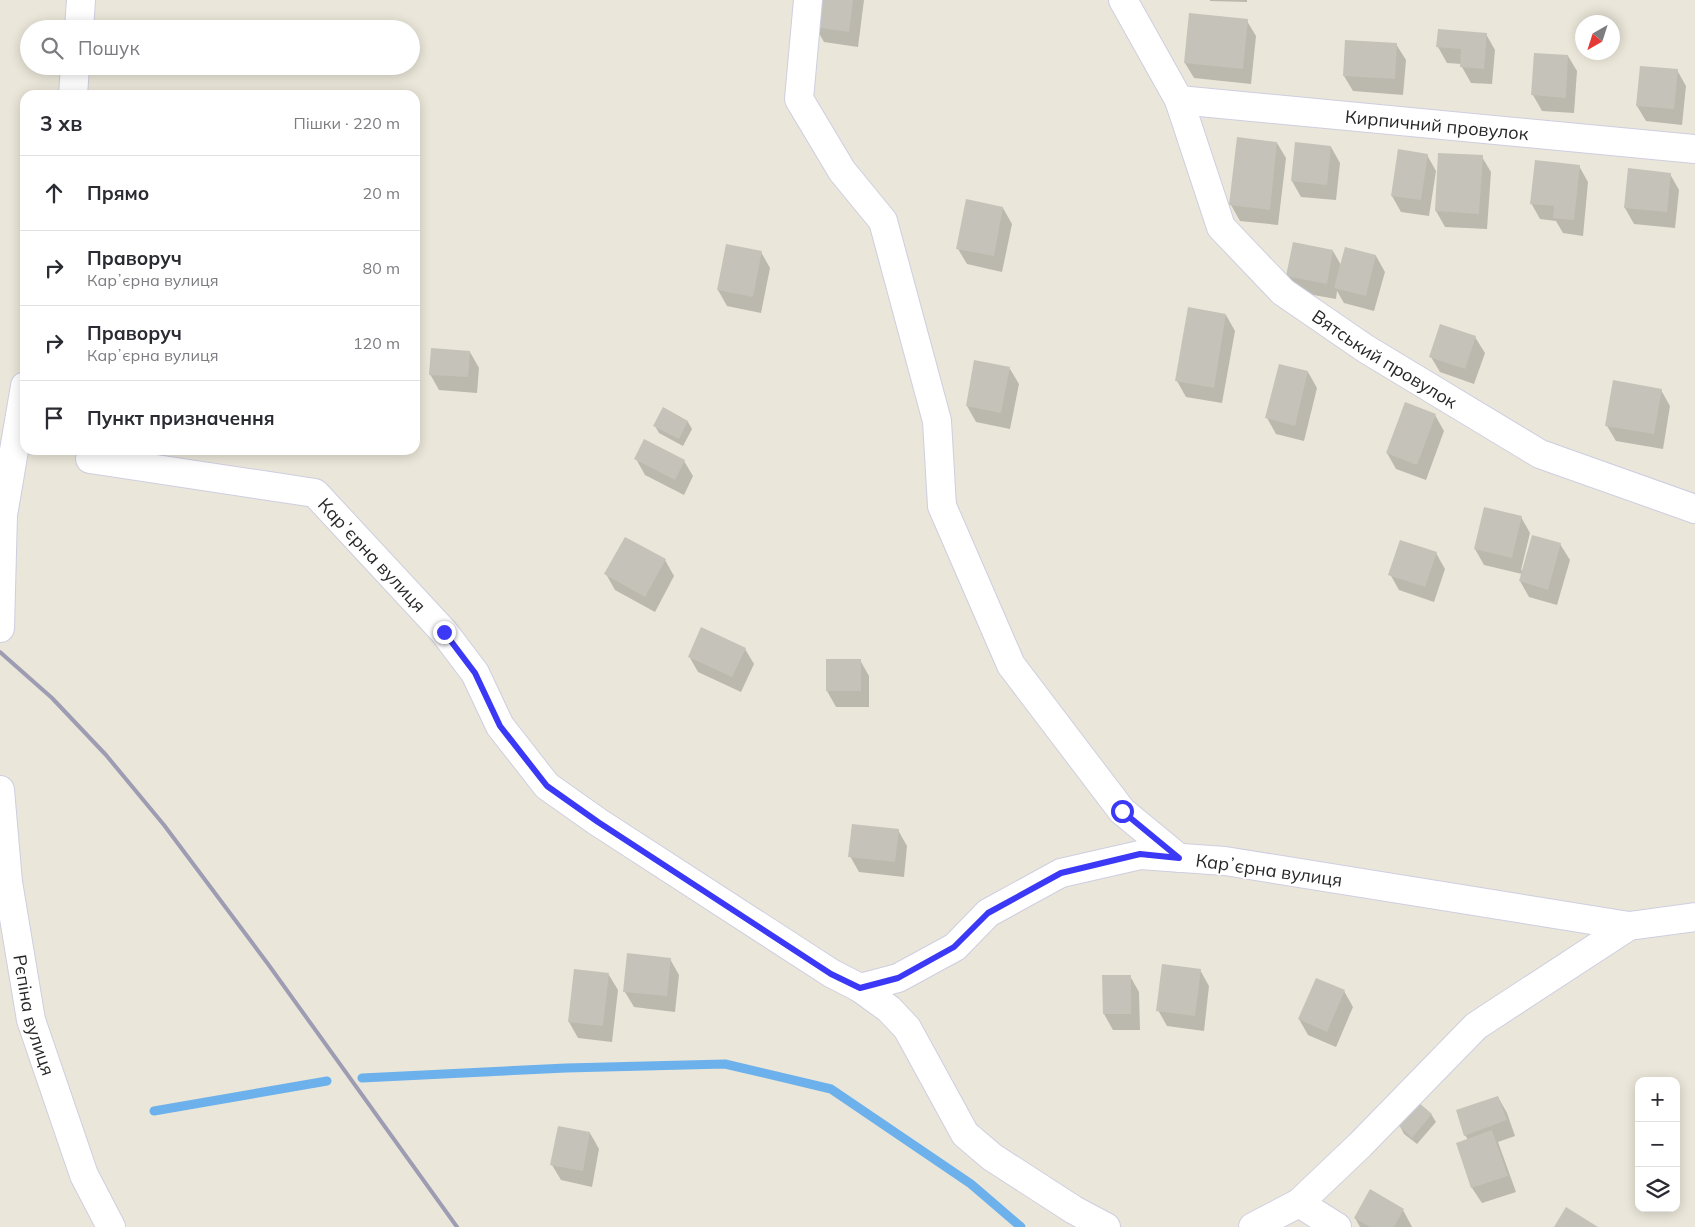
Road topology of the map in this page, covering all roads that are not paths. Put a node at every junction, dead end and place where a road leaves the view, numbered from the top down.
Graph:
1 (81, 0) edge
2 (808, 0) edge
3 (1123, 0) edge
4 (80, 20) edge
5 (75, 75) edge
6 (74, 90) edge
7 (1178, 100) junction
8 (1695, 149) edge
9 (20, 415) edge
10 (90, 459) dead end
11 (1695, 509) edge
12 (0, 628) edge
13 (0, 790) edge
14 (1179, 858) junction
15 (1695, 917) edge
16 (1629, 926) junction
17 (860, 988) junction
18 (1299, 1203) junction
19 (111, 1227) edge
20 (1106, 1227) edge
21 (1253, 1227) edge
22 (1336, 1227) edge

1 - 4 street
2 - 14 street
3 - 7 street, Вятський провулок
5 - 6 street
7 - 8 street, Кирпичний провулок
7 - 11 street, Вятський провулок
9 - 12 street
10 - 17 street, Карʼєрна вулиця
13 - 19 street, Рєпіна вулиця
14 - 16 street, Карʼєрна вулиця
14 - 17 street, Карʼєрна вулиця
15 - 16 street, Карʼєрна вулиця
16 - 18 street
17 - 20 street
18 - 21 street
18 - 22 street

